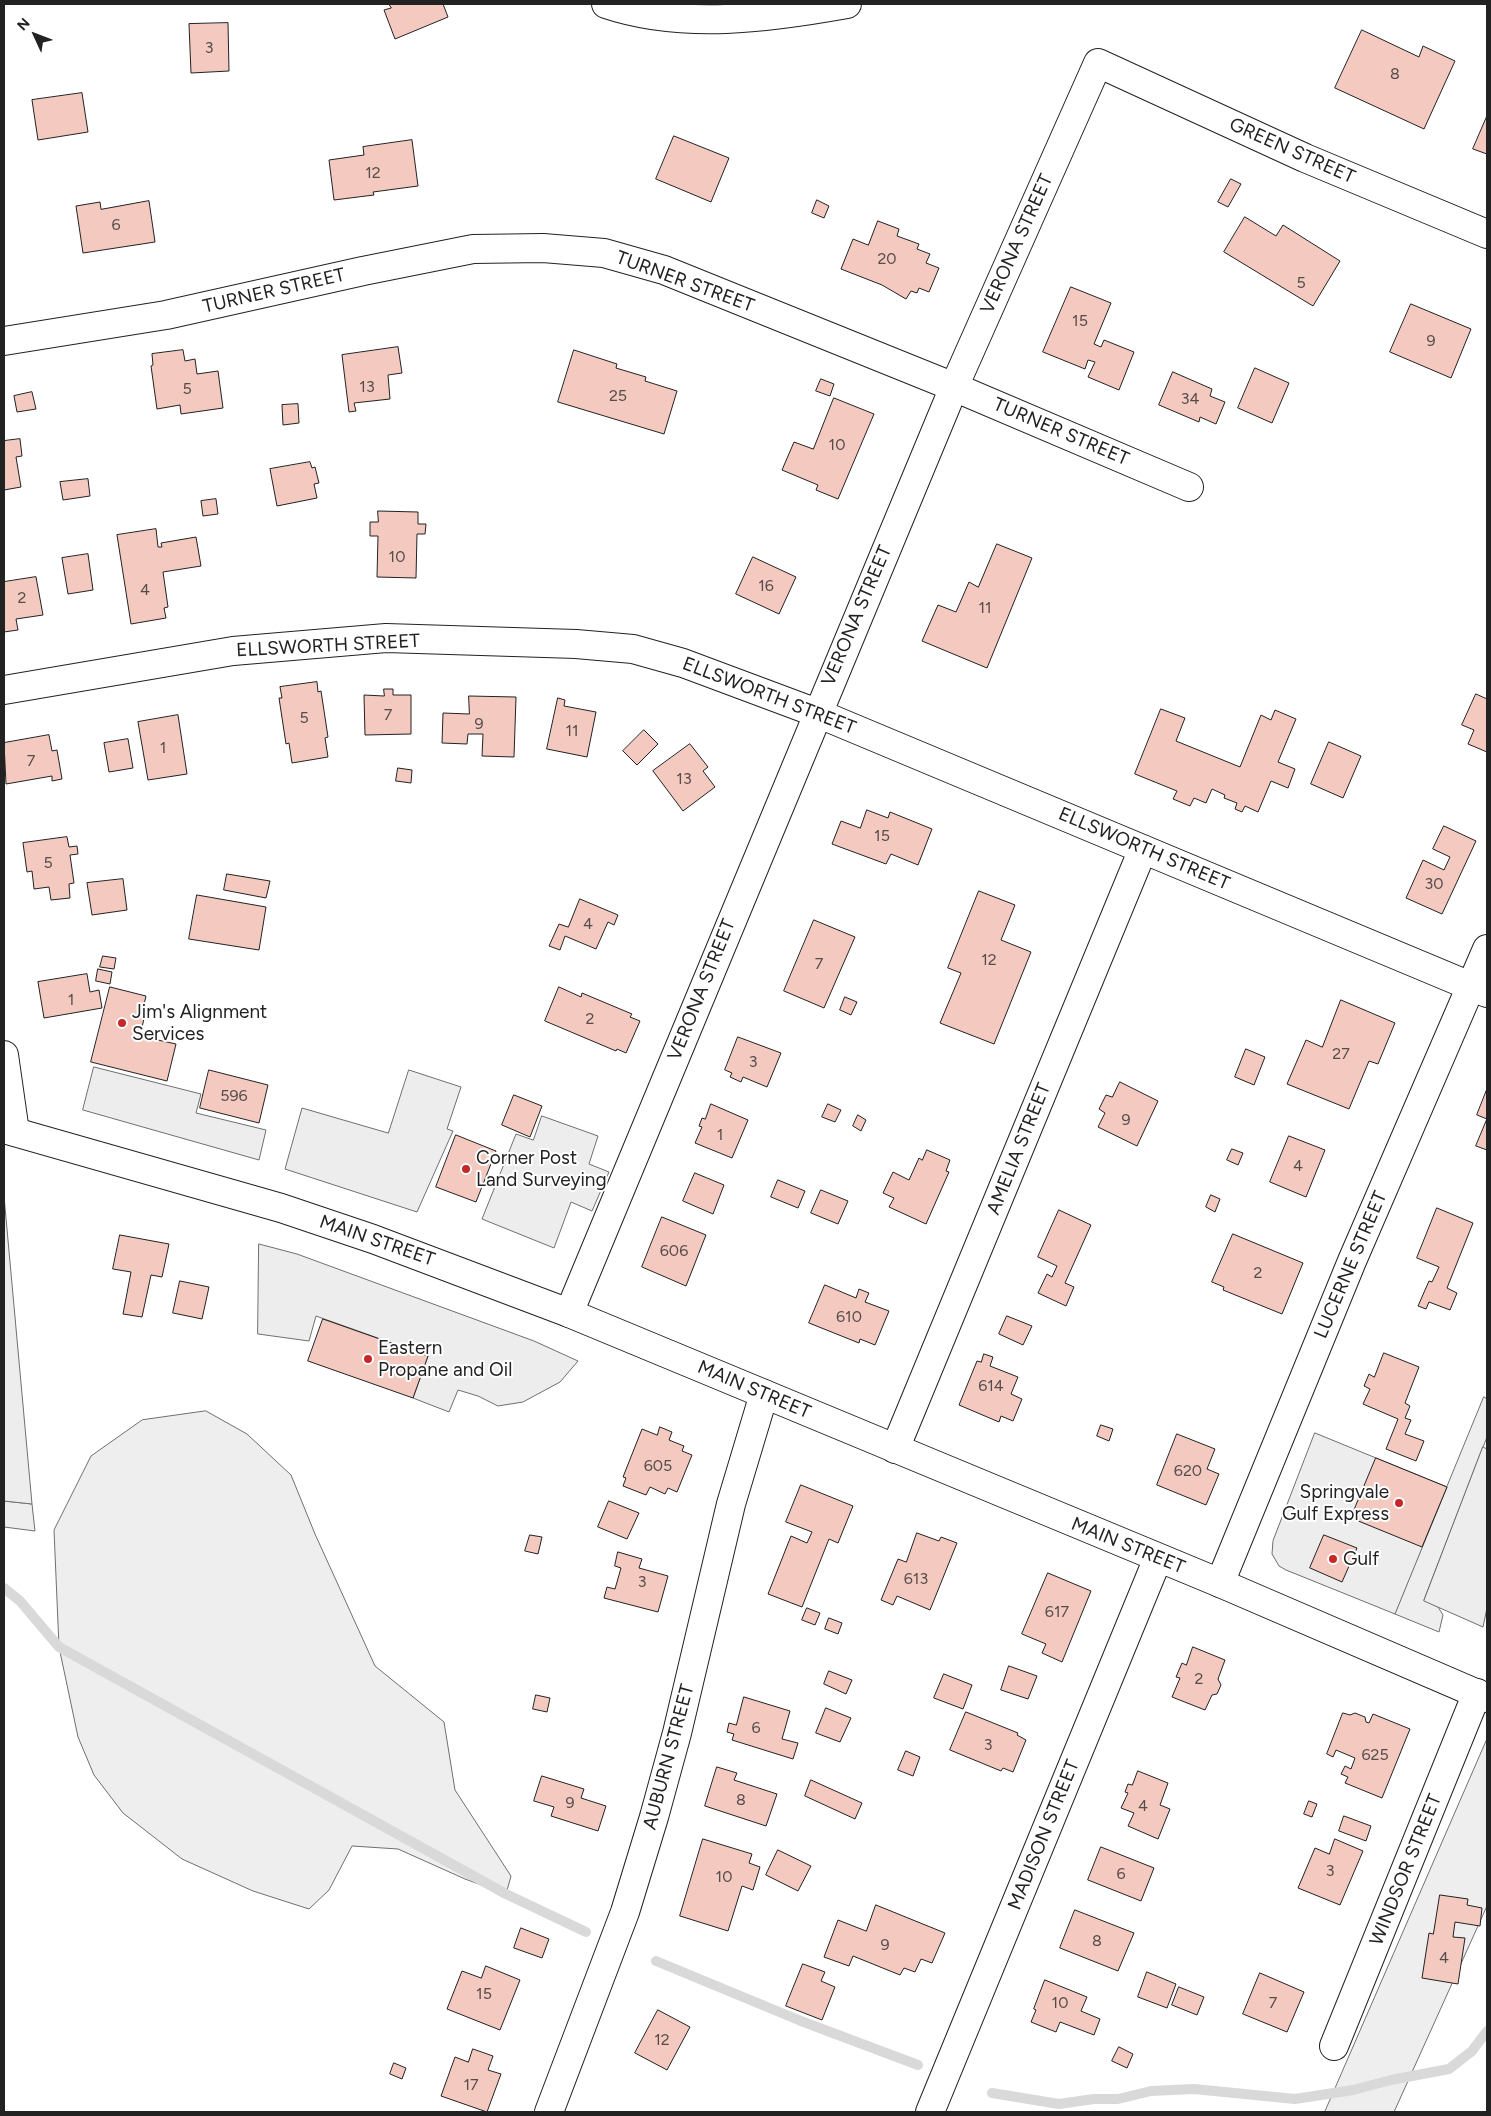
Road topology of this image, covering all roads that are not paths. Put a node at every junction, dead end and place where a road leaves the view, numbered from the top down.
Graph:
1 (606, 4) edge
2 (847, 4) edge
3 (1098, 63) joint
4 (1487, 234) edge
5 (4, 341) edge
6 (954, 387) junction
7 (1190, 487) dead end
8 (4, 690) edge
9 (817, 713) junction
10 (1144, 849) junction
11 (1487, 949) edge
12 (1479, 989) edge
13 (4, 1055) edge
14 (9, 1131) edge
15 (569, 1313) junction
16 (764, 1394) junction
17 (895, 1449) junction
18 (1158, 1558) junction
19 (1220, 1584) junction
20 (1482, 1696) edge
21 (1334, 2046) dead end
22 (548, 2112) edge
23 (930, 2112) edge

1 - 2 street
3 - 4 street, GREEN STREET
3 - 6 street, VERONA STREET
5 - 6 street, TURNER STREET
6 - 7 street, TURNER STREET
6 - 9 street, VERONA STREET
8 - 9 street, ELLSWORTH STREET
9 - 10 street, ELLSWORTH STREET
9 - 15 street, VERONA STREET
10 - 12 street, ELLSWORTH STREET
10 - 17 street, AMELIA STREET
11 - 12 street, LUCERNE STREET
12 - 19 street, LUCERNE STREET
13 - 14 street
14 - 15 street, MAIN STREET
15 - 16 street, MAIN STREET
16 - 17 street, MAIN STREET
16 - 22 street, AUBURN STREET
17 - 18 street, MAIN STREET
18 - 19 street, MAIN STREET
18 - 23 street, MADISON STREET
19 - 20 street, MAIN STREET
20 - 21 street, WINDSOR STREET

